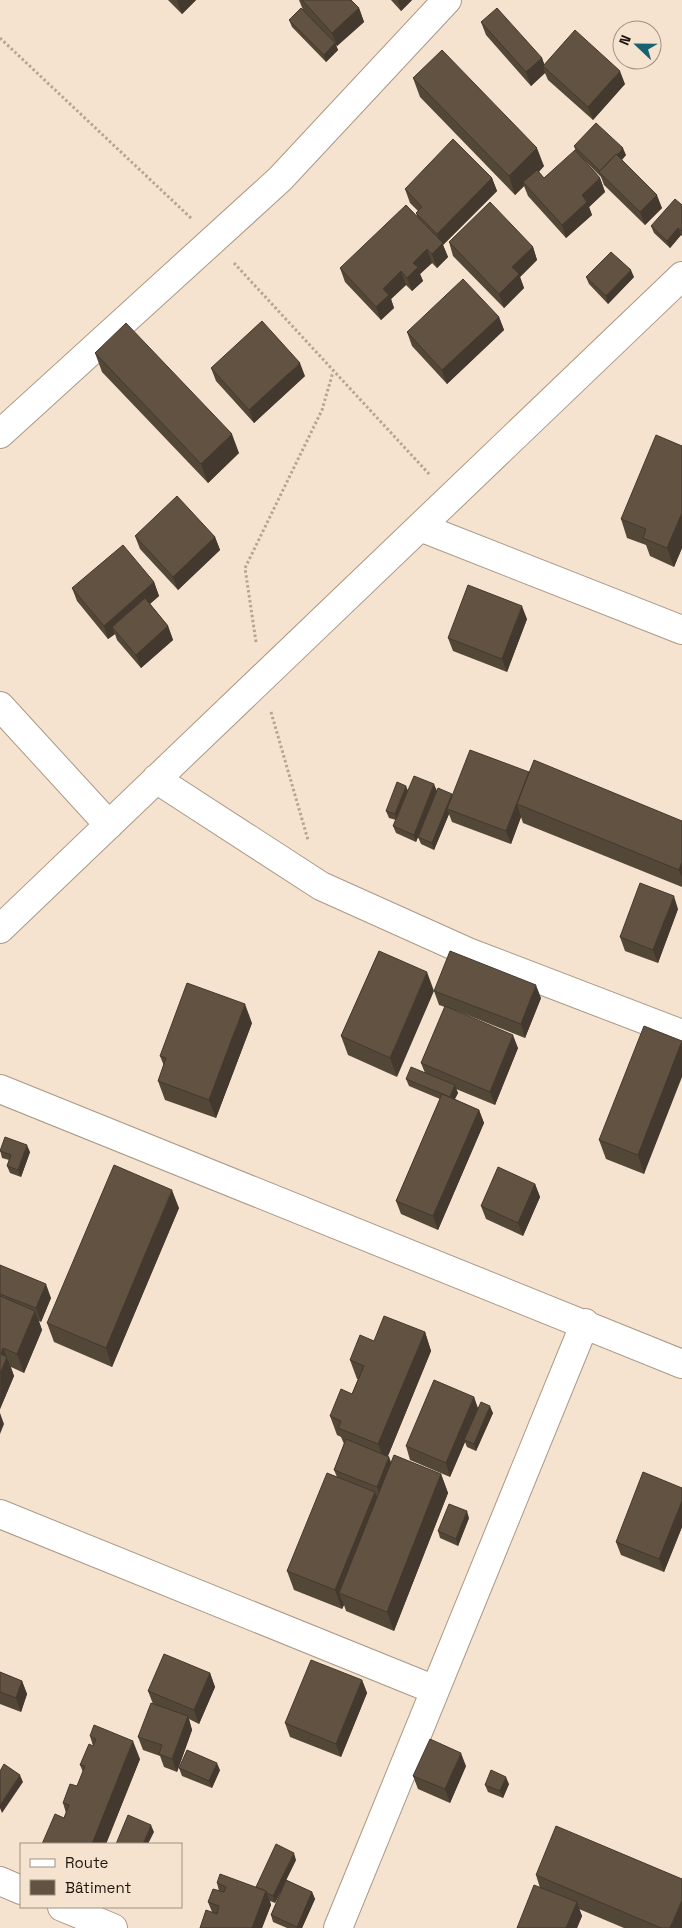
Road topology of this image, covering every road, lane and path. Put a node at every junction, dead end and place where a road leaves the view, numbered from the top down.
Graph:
1 (446, 0) edge
2 (0, 38) edge
3 (214, 240) junction
4 (681, 278) edge
5 (0, 434) edge
6 (451, 498) junction
7 (420, 527) junction
8 (682, 630) edge
9 (0, 706) edge
10 (156, 780) junction
11 (108, 825) junction
12 (0, 929) edge
13 (682, 1034) edge
14 (0, 1089) edge
15 (585, 1324) junction
16 (682, 1364) edge
17 (0, 1514) edge
18 (435, 1690) junction
19 (0, 1881) edge
20 (20, 1890) edge
21 (64, 1908) edge
22 (113, 1928) edge
23 (338, 1928) edge

1 - 3 street
2 - 3 path
3 - 5 street
3 - 6 path
4 - 6 street
6 - 7 street
7 - 8 street
7 - 10 street
9 - 11 street
10 - 11 street
10 - 13 street
11 - 12 street
14 - 15 street
15 - 16 street
15 - 18 street
17 - 18 street
18 - 23 street
19 - 20 street
21 - 22 street

